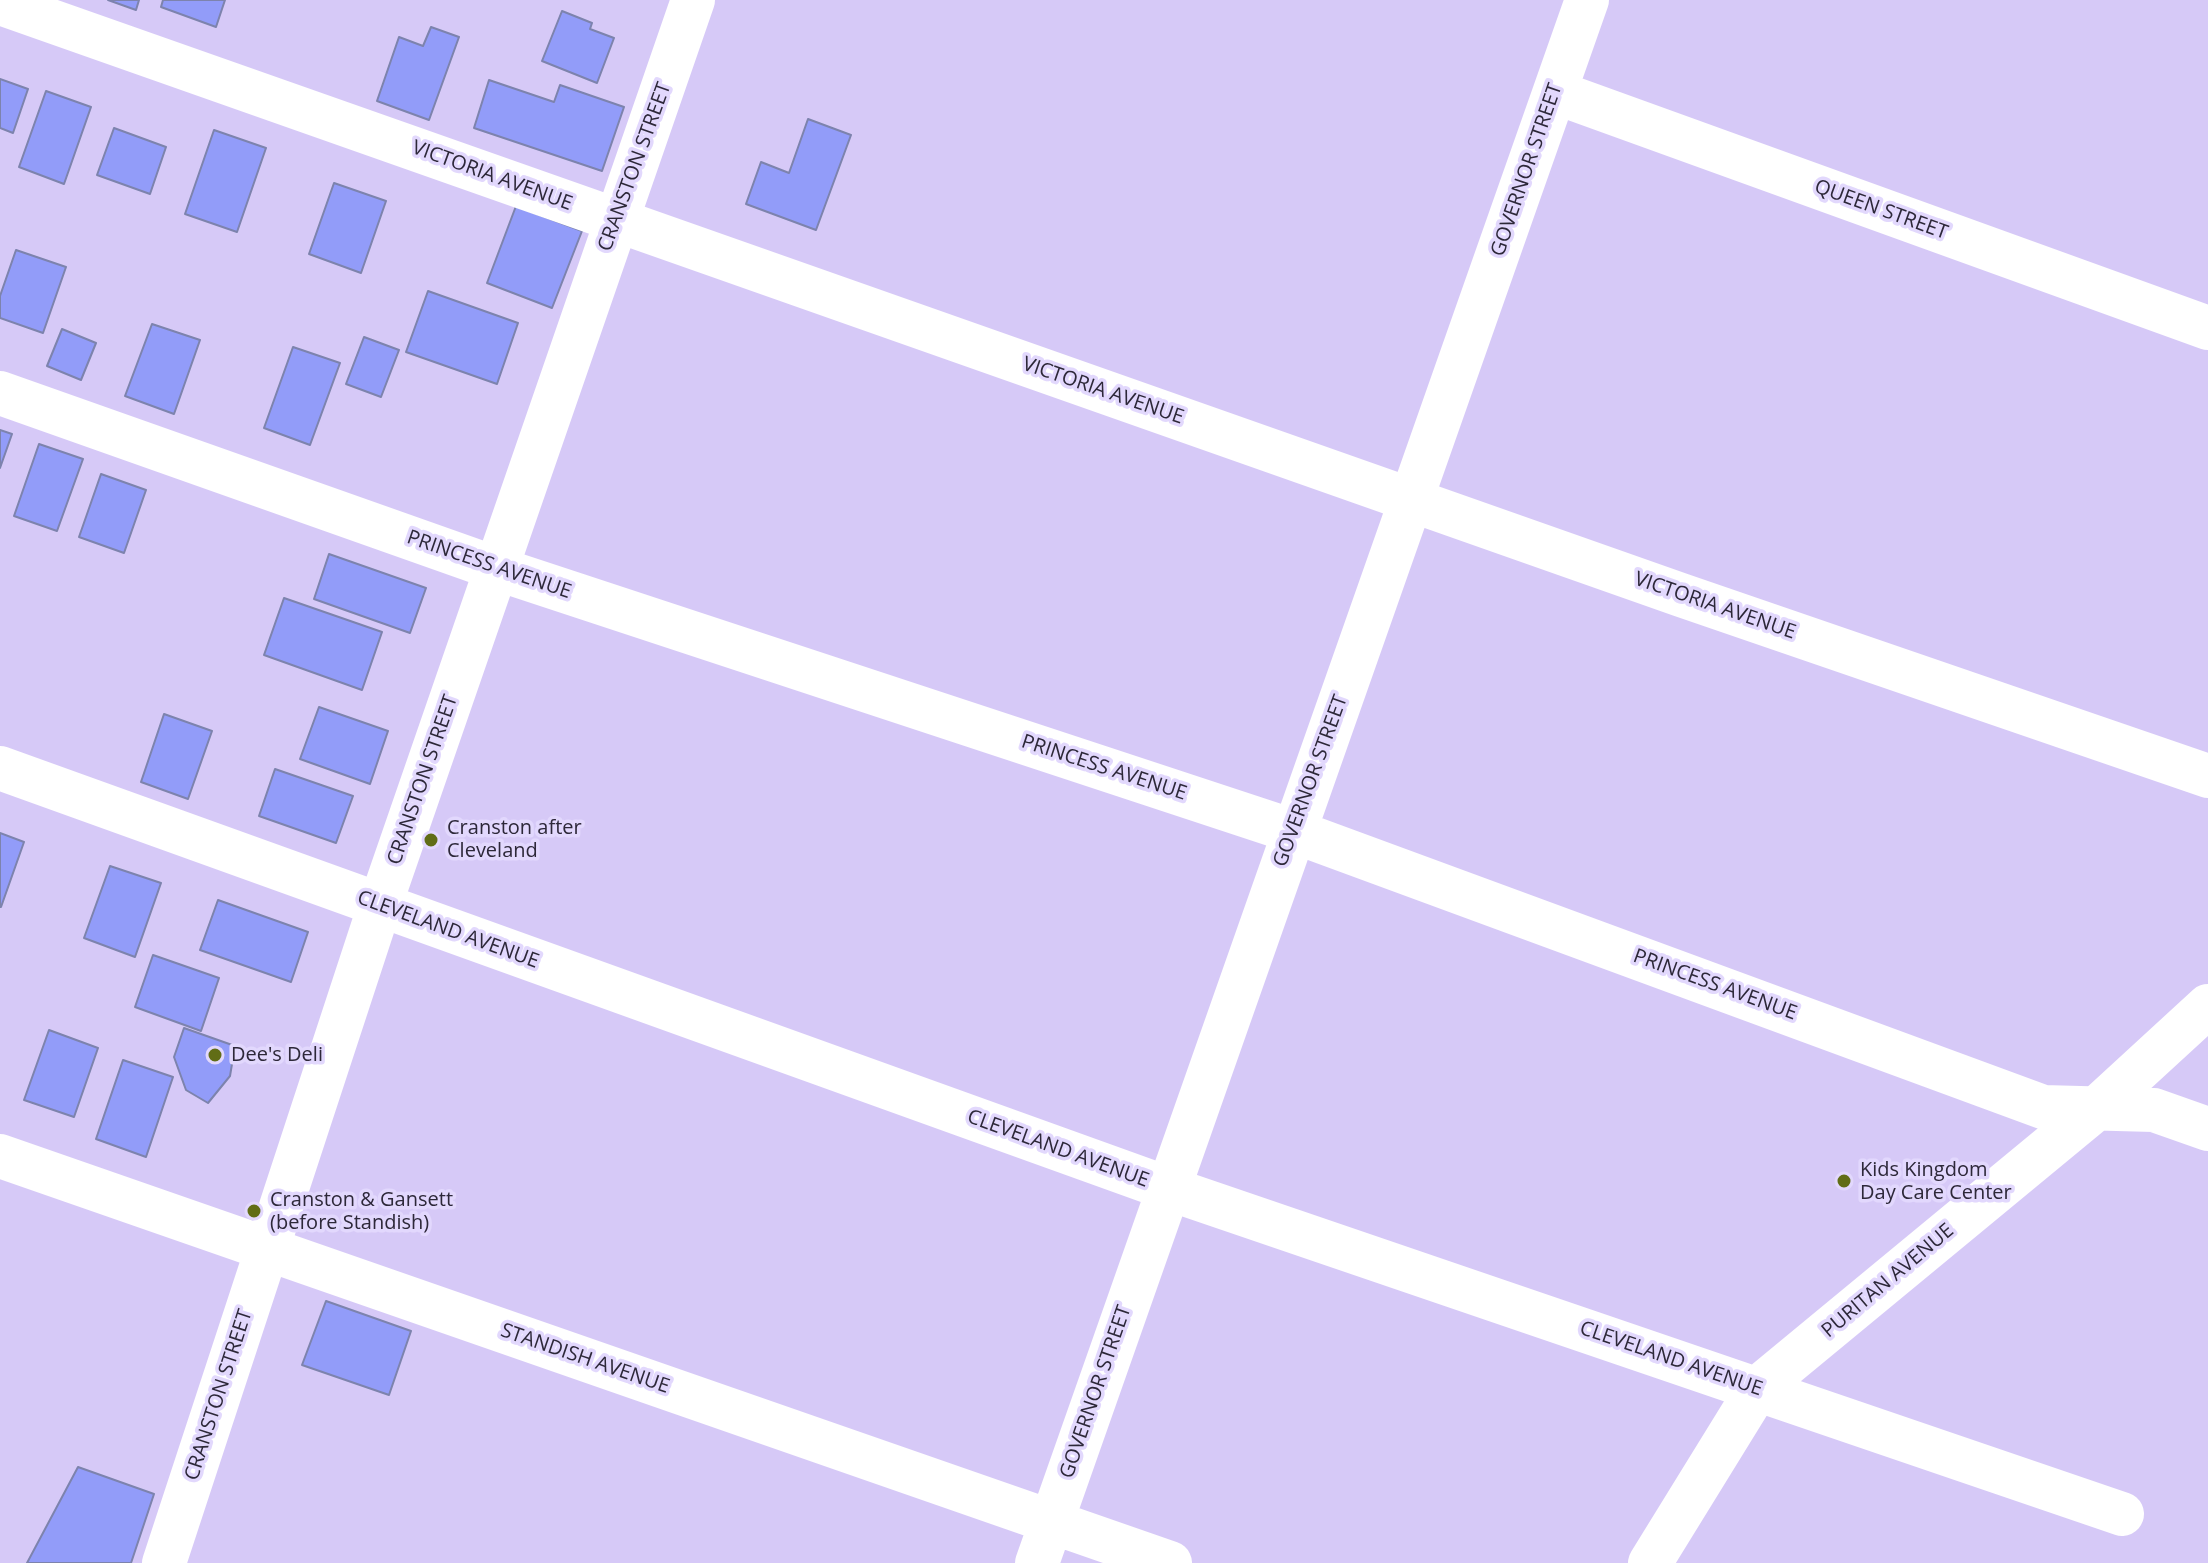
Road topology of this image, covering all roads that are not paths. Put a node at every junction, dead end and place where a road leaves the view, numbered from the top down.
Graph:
1 (693, 0) edge
2 (1587, 0) edge
3 (0, 3) edge
4 (1555, 92) junction
5 (616, 220) junction
6 (2208, 328) edge
7 (0, 393) edge
8 (1411, 499) junction
9 (495, 568) junction
10 (0, 768) edge
11 (2208, 776) edge
12 (1293, 831) junction
13 (380, 905) junction
14 (2208, 1006) edge
15 (2097, 1108) junction
16 (2208, 1129) edge
17 (0, 1156) edge
18 (1167, 1188) junction
19 (267, 1248) junction
20 (1758, 1388) junction
21 (2122, 1514) dead end
22 (1051, 1521) junction
23 (164, 1563) edge
24 (1037, 1563) edge
25 (1170, 1563) edge
26 (1650, 1563) edge

1 - 5 street, CRANSTON STREET
2 - 4 street, GOVERNOR STREET
3 - 5 street, VICTORIA AVENUE
4 - 6 street, QUEEN STREET
4 - 8 street, GOVERNOR STREET
5 - 8 street, VICTORIA AVENUE
5 - 9 street, CRANSTON STREET
7 - 9 street, PRINCESS AVENUE
8 - 11 street, VICTORIA AVENUE
8 - 12 street, GOVERNOR STREET
9 - 12 street, PRINCESS AVENUE
9 - 13 street, CRANSTON STREET
10 - 13 street, CLEVELAND AVENUE
12 - 15 street, PRINCESS AVENUE
12 - 18 street, GOVERNOR STREET
13 - 18 street, CLEVELAND AVENUE
13 - 19 street, CRANSTON STREET
14 - 15 street, PURITAN AVENUE
15 - 16 street, PRINCESS AVENUE
15 - 20 street, PURITAN AVENUE
17 - 19 street, STANDISH AVENUE
18 - 20 street, CLEVELAND AVENUE
18 - 22 street, GOVERNOR STREET
19 - 22 street, STANDISH AVENUE
19 - 23 street, CRANSTON STREET
20 - 21 street, CLEVELAND AVENUE
20 - 26 street, PURITAN AVENUE
22 - 24 street, GOVERNOR STREET
22 - 25 street, STANDISH AVENUE

